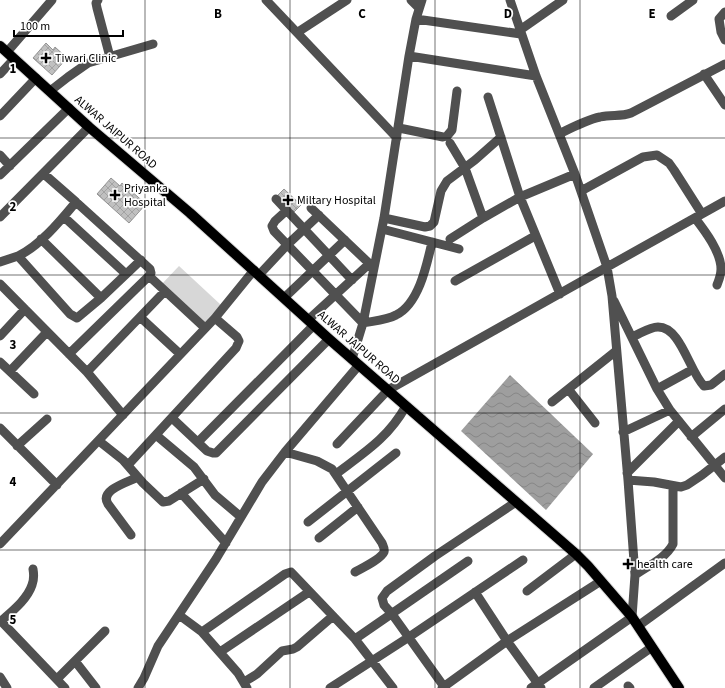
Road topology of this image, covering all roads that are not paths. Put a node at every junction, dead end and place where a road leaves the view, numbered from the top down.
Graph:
1 (52, 0) edge
2 (98, 0) edge
3 (266, 0) edge
4 (347, 0) edge
5 (411, 0) edge
6 (510, 0) edge
7 (563, 0) edge
8 (693, 0) edge
9 (420, 4) edge
10 (725, 12) edge
11 (671, 16) dead end
12 (416, 19) junction
13 (298, 32) junction
14 (520, 32) junction
15 (725, 40) edge
16 (153, 44) dead end
17 (7, 52) edge
18 (409, 56) junction
19 (110, 57) junction
20 (725, 64) edge
21 (0, 74) edge
22 (704, 74) junction
23 (536, 76) junction
24 (36, 78) junction
25 (50, 91) junction
26 (457, 91) dead end
27 (488, 97) dead end
28 (725, 105) edge
29 (69, 108) junction
30 (0, 116) edge
31 (89, 127) junction
32 (399, 128) junction
33 (559, 134) junction
34 (501, 137) junction
35 (397, 138) junction
36 (450, 143) dead end
37 (0, 155) edge
38 (10, 166) junction
39 (464, 168) junction
40 (44, 174) junction
41 (575, 174) junction
42 (0, 175) edge
43 (581, 191) junction
44 (520, 197) junction
45 (276, 199) dead end
46 (725, 201) edge
47 (76, 202) junction
48 (311, 208) dead end
49 (286, 211) junction
50 (1, 215) edge
51 (319, 215) junction
52 (698, 216) junction
53 (64, 217) junction
54 (384, 218) junction
55 (483, 218) junction
56 (304, 229) junction
57 (382, 229) junction
58 (535, 236) junction
59 (41, 239) junction
60 (450, 239) dead end
61 (345, 240) junction
62 (432, 242) junction
63 (287, 245) junction
64 (459, 249) dead end
65 (18, 256) junction
66 (329, 256) junction
67 (141, 260) junction
68 (0, 262) edge
69 (371, 266) junction
70 (607, 267) junction
71 (312, 272) junction
72 (256, 273) junction
73 (126, 274) junction
74 (149, 276) junction
75 (352, 280) junction
76 (455, 281) dead end
77 (717, 285) dead end
78 (1, 287) edge
79 (165, 291) junction
80 (560, 294) junction
81 (335, 295) junction
82 (612, 296) junction
83 (101, 298) junction
84 (284, 298) junction
85 (25, 309) junction
86 (140, 317) junction
87 (215, 318) junction
88 (311, 323) junction
89 (363, 323) junction
90 (205, 328) junction
91 (47, 332) junction
92 (0, 336) edge
93 (632, 337) junction
94 (329, 339) junction
95 (616, 351) junction
96 (69, 354) junction
97 (180, 354) junction
98 (0, 362) edge
99 (355, 362) junction
100 (10, 371) junction
101 (87, 372) junction
102 (688, 372) dead end
103 (725, 374) edge
104 (657, 389) junction
105 (388, 390) junction
106 (569, 390) junction
107 (34, 394) dead end
108 (552, 402) dead end
109 (406, 406) junction
110 (725, 409) edge
111 (670, 410) junction
112 (123, 415) junction
113 (172, 418) junction
114 (47, 419) dead end
115 (678, 421) junction
116 (595, 423) dead end
117 (0, 428) edge
118 (623, 432) junction
119 (156, 435) junction
120 (691, 437) junction
121 (99, 442) junction
122 (198, 442) junction
123 (336, 444) dead end
124 (17, 446) junction
125 (284, 452) junction
126 (396, 453) dead end
127 (725, 457) edge
128 (128, 465) junction
129 (715, 466) junction
130 (336, 474) junction
131 (138, 477) junction
132 (628, 477) junction
133 (725, 478) edge
134 (204, 479) junction
135 (57, 485) junction
136 (673, 487) junction
137 (347, 490) junction
138 (181, 493) junction
139 (516, 502) junction
140 (358, 507) junction
141 (241, 517) junction
142 (308, 522) dead end
143 (131, 535) dead end
144 (319, 538) dead end
145 (226, 543) junction
146 (0, 544) edge
147 (576, 554) junction
148 (523, 560) dead end
149 (468, 561) dead end
150 (725, 563) edge
151 (34, 569) dead end
152 (355, 572) dead end
153 (635, 575) junction
154 (601, 581) junction
155 (527, 591) dead end
156 (310, 592) junction
157 (475, 592) junction
158 (392, 614) junction
159 (179, 615) junction
160 (333, 616) junction
161 (632, 617) junction
162 (0, 622) edge
163 (638, 626) junction
164 (105, 631) dead end
165 (202, 632) junction
166 (409, 637) junction
167 (355, 639) junction
168 (508, 641) junction
169 (652, 647) junction
170 (220, 652) junction
171 (75, 661) junction
172 (372, 661) junction
173 (0, 677) edge
174 (57, 679) junction
175 (245, 685) edge
176 (342, 685) edge
177 (536, 687) edge
178 (8, 688) edge
179 (65, 688) edge
180 (96, 688) edge
181 (138, 688) edge
182 (330, 688) edge
183 (392, 688) edge
184 (444, 688) edge
185 (594, 688) edge
186 (679, 688) edge

1 - 17 street
2 - 19 street
3 - 13 street
4 - 13 street
5 - 9 street
6 - 14 street
7 - 14 street
8 - 11 street
9 - 12 street
10 - 15 street
12 - 14 street
12 - 18 street
13 - 35 street
14 - 23 street
16 - 19 street
17 - 21 street
17 - 24 main road, ALWAR JAIPUR ROAD
18 - 23 street
18 - 32 street
19 - 25 street
20 - 22 street
22 - 28 street
22 - 33 street
23 - 33 street
24 - 25 main road, ALWAR JAIPUR ROAD
24 - 30 street
25 - 29 main road, ALWAR JAIPUR ROAD
26 - 32 street
27 - 34 street
29 - 31 main road, ALWAR JAIPUR ROAD
29 - 38 street
31 - 40 street
31 - 72 main road, ALWAR JAIPUR ROAD
32 - 35 street
33 - 41 street
34 - 39 street
34 - 44 street
35 - 54 street
36 - 39 street
37 - 38 street
38 - 42 street
39 - 54 street
39 - 55 street
40 - 47 street
40 - 50 street
41 - 43 street
41 - 44 street
43 - 52 street
43 - 70 street
44 - 55 street
44 - 58 street
45 - 49 street
46 - 52 street
47 - 53 street
47 - 67 street
48 - 51 street
49 - 56 street
49 - 63 street
51 - 56 street
51 - 61 street
52 - 70 street
52 - 77 street
53 - 59 street
53 - 73 street
54 - 57 street
55 - 60 street
56 - 63 street
56 - 66 street
57 - 62 street
57 - 69 street
58 - 76 street
58 - 80 street
59 - 65 street
59 - 83 street
61 - 66 street
61 - 69 street
62 - 64 street
62 - 89 street
63 - 71 street
63 - 72 street
65 - 68 street
65 - 83 street
66 - 71 street
66 - 75 street
67 - 73 street
67 - 74 street
69 - 75 street
69 - 89 street
70 - 80 street
70 - 82 street
71 - 81 street
71 - 84 street
72 - 84 main road, ALWAR JAIPUR ROAD
72 - 87 street
73 - 83 street
74 - 79 street
74 - 96 street
75 - 81 street
78 - 85 street
79 - 86 street
79 - 90 street
80 - 105 street
81 - 88 street
81 - 89 street
82 - 93 street
82 - 95 street
84 - 88 main road, ALWAR JAIPUR ROAD
85 - 91 street
85 - 92 street
86 - 97 street
86 - 101 street
87 - 90 street
87 - 113 street
88 - 94 main road, ALWAR JAIPUR ROAD
88 - 122 street
89 - 99 street
90 - 97 street
91 - 96 street
91 - 100 street
93 - 103 street
93 - 104 street
94 - 99 main road, ALWAR JAIPUR ROAD
94 - 122 street
95 - 106 street
95 - 118 street
96 - 101 street
97 - 112 street
98 - 100 street
99 - 105 main road, ALWAR JAIPUR ROAD
99 - 125 street
100 - 107 street
101 - 112 street
102 - 104 street
104 - 111 street
105 - 109 main road, ALWAR JAIPUR ROAD
105 - 123 street
106 - 108 street
106 - 116 street
109 - 130 street
109 - 139 main road, ALWAR JAIPUR ROAD
110 - 120 street
111 - 115 street
111 - 118 street
112 - 121 street
113 - 119 street
113 - 122 street
114 - 124 street
115 - 120 street
115 - 132 street
117 - 124 street
118 - 132 street
119 - 128 street
119 - 134 street
120 - 129 street
121 - 128 street
121 - 135 street
124 - 135 street
125 - 130 street
125 - 141 street
126 - 137 street
127 - 129 street
128 - 131 street
129 - 133 street
129 - 136 street
130 - 137 street
131 - 138 street
131 - 143 street
132 - 136 street
132 - 153 street
134 - 138 street
134 - 141 street
135 - 146 street
136 - 153 street
137 - 140 street
137 - 142 street
138 - 145 street
139 - 147 main road, ALWAR JAIPUR ROAD
139 - 158 street
140 - 144 street
140 - 152 street
141 - 145 street
145 - 159 street
147 - 154 main road, ALWAR JAIPUR ROAD
147 - 155 street
148 - 157 street
149 - 158 street
150 - 163 street
151 - 162 street
153 - 161 street
154 - 161 main road, ALWAR JAIPUR ROAD
154 - 168 street
156 - 160 street
156 - 165 street
156 - 170 street
157 - 166 street
157 - 168 street
158 - 166 street
158 - 167 street
159 - 165 street
159 - 181 street
160 - 167 street
160 - 175 street
161 - 163 main road, ALWAR JAIPUR ROAD
161 - 177 street
162 - 174 street
163 - 169 main road, ALWAR JAIPUR ROAD
164 - 171 street
165 - 170 street
166 - 172 street
166 - 184 street
167 - 172 street
168 - 177 street
168 - 184 street
169 - 185 street
169 - 186 main road, ALWAR JAIPUR ROAD
170 - 175 street
171 - 174 street
171 - 180 street
172 - 176 street
172 - 183 street
173 - 178 street
174 - 179 street
176 - 182 street

